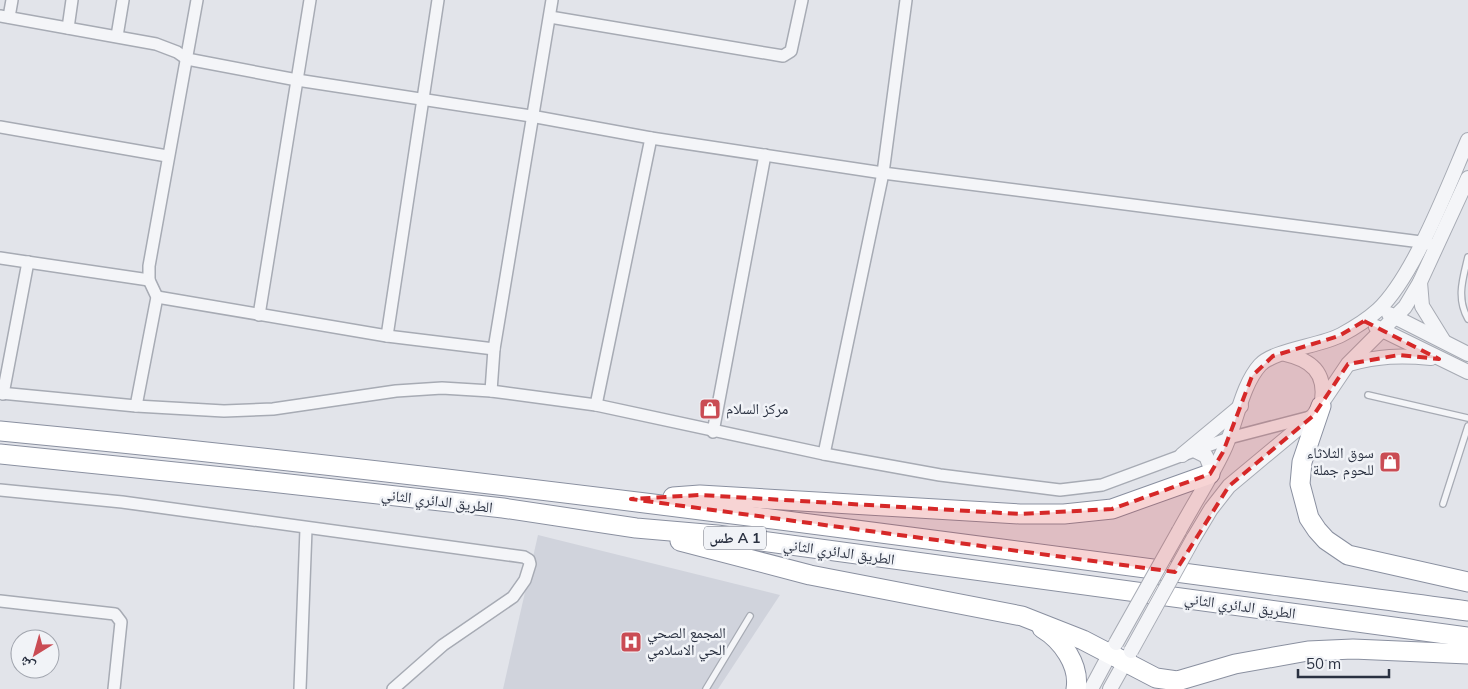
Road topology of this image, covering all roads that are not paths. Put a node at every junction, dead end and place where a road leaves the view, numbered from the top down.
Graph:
1 (12, 0) edge
2 (72, 0) edge
3 (123, 0) edge
4 (197, 0) edge
5 (310, 0) edge
6 (438, 0) edge
7 (552, 0) edge
8 (802, 0) edge
9 (906, 0) edge
10 (5, 16) edge
11 (550, 18) junction
12 (68, 28) junction
13 (117, 36) junction
14 (187, 60) junction
15 (297, 80) junction
16 (423, 98) junction
17 (531, 116) junction
18 (0, 127) edge
19 (651, 138) junction
20 (1468, 140) edge
21 (765, 155) junction
22 (167, 156) junction
23 (883, 173) junction
24 (1468, 178) edge
25 (1421, 242) junction
26 (1436, 246) junction
27 (1468, 257) edge
28 (0, 258) edge
29 (28, 262) junction
30 (150, 280) junction
31 (1420, 282) junction
32 (157, 297) junction
33 (1379, 309) junction
34 (258, 316) junction
35 (1396, 318) junction
36 (1468, 319) edge
37 (1364, 322) junction
38 (1383, 331) junction
39 (387, 336) junction
40 (1445, 343) junction
41 (494, 349) junction
42 (1285, 354) junction
43 (1468, 354) edge
44 (1439, 358) junction
45 (1348, 364) junction
46 (1468, 372) edge
47 (491, 391) junction
48 (1, 394) edge
49 (1368, 395) dead end
50 (596, 405) junction
51 (136, 406) junction
52 (1241, 406) junction
53 (1317, 411) junction
54 (1468, 418) edge
55 (1468, 426) edge
56 (0, 431) edge
57 (713, 432) junction
58 (1229, 438) junction
59 (1196, 451) junction
60 (0, 454) edge
61 (824, 454) junction
62 (1182, 455) junction
63 (1211, 473) junction
64 (0, 490) edge
65 (631, 499) junction
66 (1443, 504) dead end
67 (636, 528) junction
68 (306, 529) junction
69 (1468, 582) edge
70 (0, 601) edge
71 (1468, 611) edge
72 (750, 616) dead end
73 (1022, 616) junction
74 (1468, 637) edge
75 (1120, 652) junction
76 (1468, 654) edge
77 (1177, 681) junction
78 (114, 689) edge
79 (300, 689) edge
80 (393, 689) edge
81 (706, 689) edge
82 (1076, 689) edge
83 (1091, 689) edge
84 (1110, 689) edge
85 (1158, 689) edge

1 - 10 street
2 - 12 street
3 - 13 street
4 - 14 street
5 - 15 street
6 - 16 street
7 - 11 street
8 - 11 street
9 - 23 street
10 - 12 street
11 - 17 street
12 - 13 street
13 - 14 street
14 - 15 street
14 - 22 street
15 - 16 street
15 - 34 street
16 - 17 street
16 - 39 street
17 - 19 street
17 - 41 street
18 - 22 street
19 - 21 street
19 - 50 street
20 - 25 street
21 - 23 street
21 - 57 street
22 - 30 street
23 - 25 street
23 - 61 street
24 - 26 street
25 - 26 street
25 - 33 street
26 - 31 street
27 - 36 lane
28 - 29 street
29 - 30 street
29 - 48 street
30 - 32 street
31 - 35 street
31 - 40 street
32 - 34 street
32 - 51 street
33 - 35 street
33 - 37 street
34 - 39 street
35 - 38 street
35 - 40 street
37 - 38 street
37 - 42 street
38 - 44 street
38 - 45 street
39 - 41 street
40 - 43 street
41 - 47 street
42 - 52 street
42 - 53 street
44 - 45 street
44 - 46 street
45 - 53 street
47 - 50 street
47 - 51 street
48 - 51 street
49 - 54 lane
50 - 57 street
52 - 58 street
52 - 62 street
53 - 58 street
53 - 69 highway
53 - 75 street, bridge
55 - 66 lane
56 - 65 highway, الطريق الدائري الثاني / طس A 1
57 - 61 street
58 - 59 street
58 - 63 street
59 - 62 street
59 - 63 street
60 - 67 highway, الطريق الدائري الثاني / طس A 1
61 - 62 street
63 - 65 highway
63 - 75 street, bridge
64 - 68 street
65 - 71 highway, الطريق الدائري الثاني / طس A 1
67 - 73 highway
67 - 74 highway, الطريق الدائري الثاني / طس A 1
68 - 79 street
68 - 80 street
70 - 78 street
72 - 81 lane
73 - 75 highway
73 - 82 highway
75 - 77 highway
75 - 83 street
75 - 84 street
76 - 77 highway
77 - 85 highway

